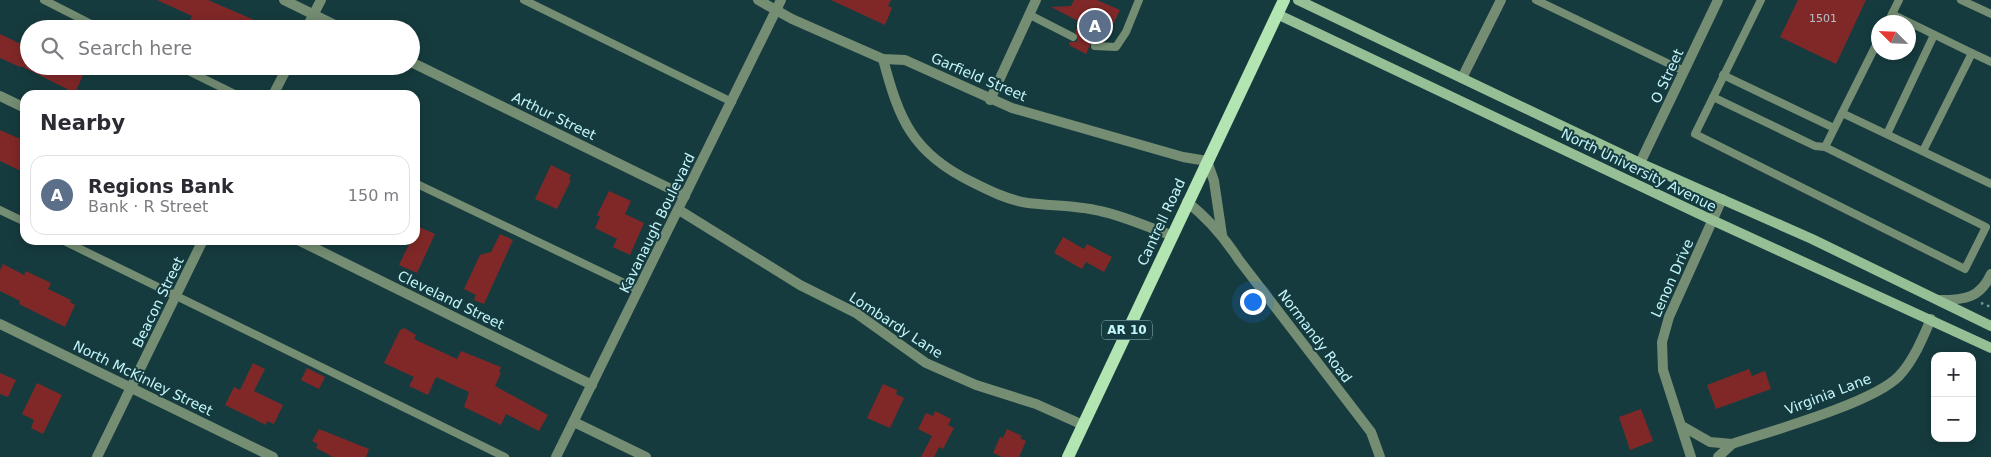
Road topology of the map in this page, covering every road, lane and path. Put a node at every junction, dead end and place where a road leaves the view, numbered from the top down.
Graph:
1 (44, 0) edge
2 (284, 0) edge
3 (321, 0) edge
4 (524, 0) edge
5 (758, 0) edge
6 (1036, 0) edge
7 (1139, 0) edge
8 (1298, 0) edge
9 (1500, 0) edge
10 (1536, 0) edge
11 (1718, 0) edge
12 (1761, 0) edge
13 (1899, 0) edge
14 (1961, 0) edge
15 (1280, 4) edge
16 (779, 5) edge
17 (313, 14) junction
18 (1892, 14) joint
19 (1991, 14) edge
20 (1030, 15) junction
21 (83, 20) edge
22 (310, 20) edge
23 (325, 20) edge
24 (1934, 35) junction
25 (1073, 36) dead end
26 (1095, 46) dead end
27 (1972, 53) junction
28 (1871, 55) edge
29 (883, 58) junction
30 (1991, 62) edge
31 (420, 66) edge
32 (1684, 71) junction
33 (196, 75) edge
34 (284, 75) edge
35 (1723, 76) junction
36 (1462, 78) junction
37 (227, 90) edge
38 (276, 90) edge
39 (0, 96) edge
40 (1713, 96) junction
41 (990, 100) junction
42 (732, 102) junction
43 (20, 106) edge
44 (1842, 113) junction
45 (1834, 128) junction
46 (1887, 134) junction
47 (1825, 146) junction
48 (1923, 151) junction
49 (1206, 161) junction
50 (1640, 163) junction
51 (1991, 184) edge
52 (420, 185) edge
53 (685, 196) junction
54 (1722, 199) junction
55 (1187, 202) junction
56 (0, 210) edge
57 (679, 210) junction
58 (20, 220) edge
59 (1712, 220) junction
60 (1222, 234) junction
61 (1171, 235) junction
62 (72, 245) edge
63 (201, 245) edge
64 (308, 245) edge
65 (1991, 274) edge
66 (639, 290) junction
67 (176, 297) junction
68 (1940, 300) junction
69 (1977, 301) dead end
70 (1991, 307) edge
71 (1931, 319) junction
72 (0, 324) edge
73 (1991, 326) edge
74 (1991, 348) edge
75 (592, 385) junction
76 (131, 387) junction
77 (574, 422) junction
78 (1083, 425) junction
79 (1682, 426) junction
80 (1732, 444) junction
81 (97, 457) edge
82 (273, 457) edge
83 (505, 457) edge
84 (556, 457) edge
85 (646, 457) edge
86 (1068, 457) edge
87 (1380, 457) edge
88 (1691, 457) edge
89 (1718, 457) edge

1 - 21 lane
2 - 17 street
3 - 17 street
4 - 42 lane
5 - 16 street, Garfield Street
6 - 20 street
7 - 26 lane
8 - 36 main road, North University Avenue
9 - 36 street
10 - 32 lane
11 - 32 street, O Street
12 - 35 lane
13 - 18 lane
14 - 19 lane
15 - 49 main road, Cantrell Road / AR 10
15 - 59 main road, North University Avenue
16 - 29 street, Garfield Street
16 - 42 street, Kavanaugh Boulevard
17 - 22 street
17 - 23 street
18 - 24 lane
20 - 25 lane
20 - 41 street
24 - 27 lane
24 - 46 lane
27 - 30 lane
27 - 48 lane
28 - 44 lane
29 - 41 street, Garfield Street
29 - 61 street
31 - 53 street, Arthur Street
32 - 50 street, O Street
33 - 37 lane
34 - 38 street
35 - 40 lane
35 - 45 lane
36 - 50 main road, North University Avenue
39 - 43 street
40 - 47 lane
40 - 47 lane
41 - 49 street, Garfield Street
42 - 53 street, Kavanaugh Boulevard
44 - 45 lane
44 - 46 lane
45 - 47 lane
46 - 48 lane
48 - 51 lane
49 - 55 main road, Cantrell Road / AR 10
49 - 60 street, Normandy Road
50 - 54 main road, North University Avenue
52 - 66 lane
53 - 57 street, Kavanaugh Boulevard
54 - 59 street, Lenon Drive
54 - 68 main road, North University Avenue
55 - 60 street, Normandy Road
55 - 61 main road, Cantrell Road / AR 10
56 - 58 lane
57 - 66 street, Kavanaugh Boulevard
57 - 78 street, Lombardy Lane
59 - 71 main road, North University Avenue
59 - 79 street, Lenon Drive
60 - 87 street, Normandy Road
61 - 78 main road, Cantrell Road / AR 10
62 - 67 lane
63 - 67 street, Beacon Street
64 - 75 street, Cleveland Street
65 - 68 street
66 - 75 street, Kavanaugh Boulevard
67 - 76 street, Beacon Street
67 - 83 lane
68 - 73 main road, North University Avenue
69 - 70 path
71 - 74 main road, North University Avenue
71 - 80 street, Virginia Lane
72 - 76 street, North McKinley Street
75 - 77 street, Kavanaugh Boulevard
76 - 81 street, Beacon Street
76 - 82 street, North McKinley Street
77 - 84 street, Kavanaugh Boulevard
77 - 85 street
78 - 86 main road, Cantrell Road / AR 10
79 - 80 street, Virginia Lane
79 - 88 street, Lenon Drive
80 - 89 street, Virginia Lane

